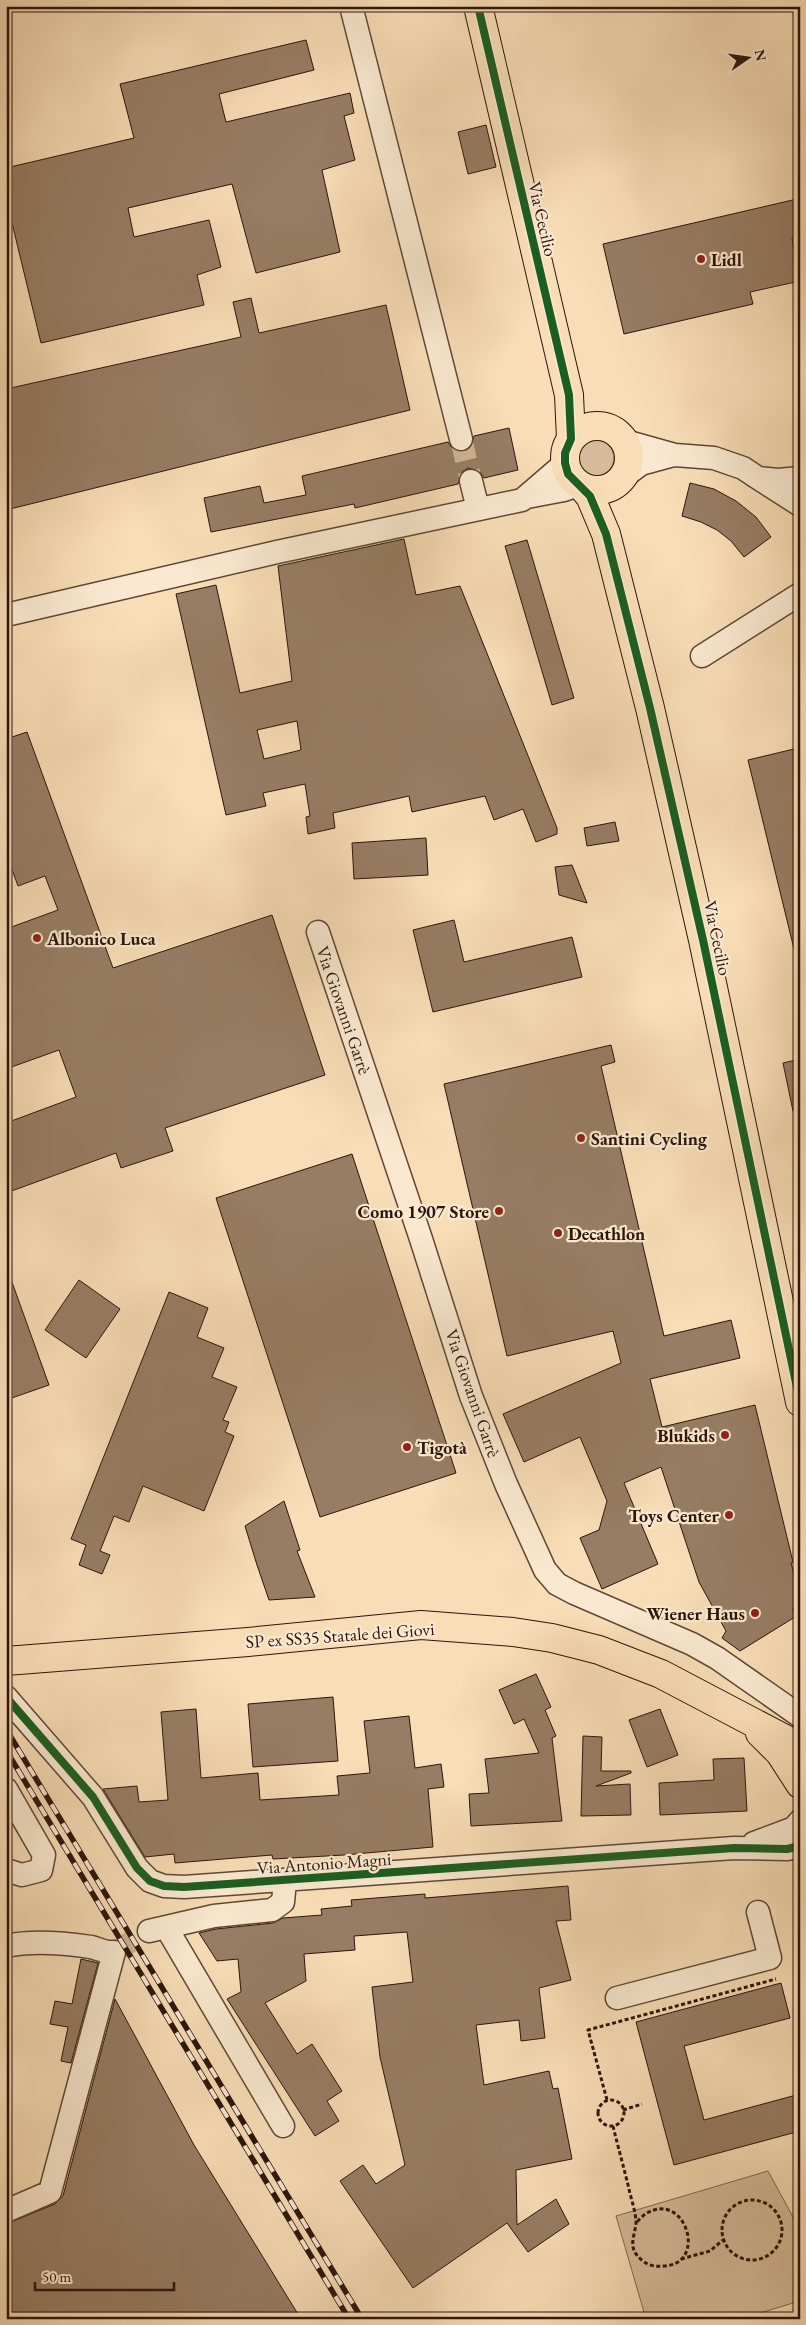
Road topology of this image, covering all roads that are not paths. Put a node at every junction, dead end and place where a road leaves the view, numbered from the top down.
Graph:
1 (351, 6) edge
2 (478, 6) edge
3 (561, 359) junction
4 (615, 434) junction
5 (461, 440) tunnel mouth
6 (674, 455) junction
7 (574, 469) junction
8 (758, 478) junction
9 (800, 478) edge
10 (621, 480) junction
11 (471, 481) tunnel mouth
12 (800, 505) edge
13 (478, 508) junction
14 (617, 577) junction
15 (800, 594) edge
16 (6, 615) edge
17 (702, 656) dead end
18 (318, 932) dead end
19 (800, 1402) edge
20 (14, 1660) edge
21 (6, 1697) edge
22 (800, 1716) edge
23 (746, 1720) junction
24 (800, 1746) edge
25 (800, 1784) edge
26 (6, 1789) edge
27 (800, 1821) edge
28 (800, 1846) edge
29 (734, 1848) junction
30 (6, 1870) edge
31 (285, 1881) junction
32 (758, 1912) dead end
33 (6, 1946) edge
34 (617, 1998) dead end
35 (283, 2126) dead end
36 (6, 2211) edge

1 - 5 street
2 - 3 main road, Via Cecilio
3 - 4 main road, Via Cecilio
3 - 7 main road, Via Cecilio
4 - 6 street
4 - 7 main road
4 - 10 main road
6 - 8 street
6 - 10 street
7 - 10 main road
7 - 13 street
7 - 14 main road, Via Cecilio
8 - 9 street
8 - 12 street
10 - 14 main road, Via Cecilio
11 - 13 street
13 - 16 street
14 - 19 main road, Via Cecilio
15 - 17 street
18 - 22 street, Via Giovanni Garrè
20 - 23 main road, SP ex SS35 Statale dei Giovi
21 - 31 street, Via Antonio Magni
23 - 24 main road, SP ex SS35 Statale dei Giovi
23 - 25 main road, SP ex SS35 Statale dei Giovi
26 - 30 street
27 - 29 street
28 - 29 street
29 - 31 street, Via Antonio Magni
31 - 35 street
32 - 34 street
33 - 36 street

